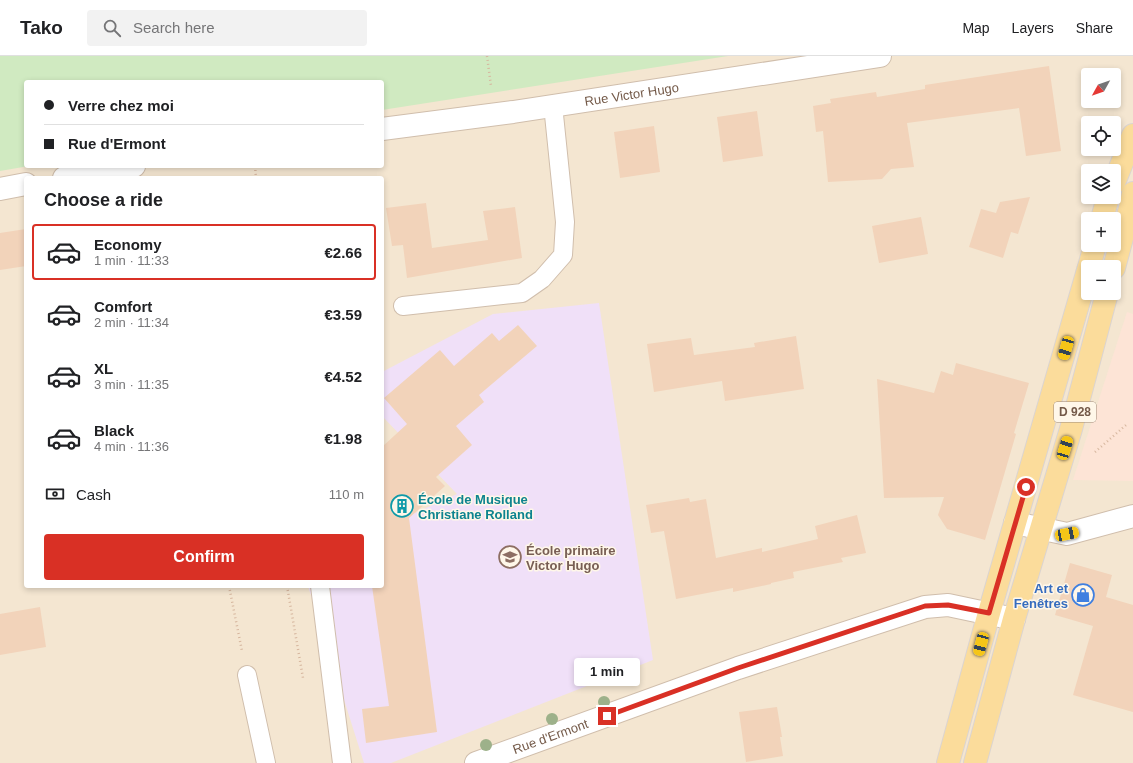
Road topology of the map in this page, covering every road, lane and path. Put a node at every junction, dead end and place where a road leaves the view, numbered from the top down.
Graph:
1 (880, 56) edge
2 (553, 106) junction
3 (384, 129) edge
4 (1133, 135) edge
5 (1121, 165) edge
6 (122, 168) edge
7 (76, 176) edge
8 (24, 184) edge
9 (0, 189) edge
10 (1133, 192) edge
11 (1116, 260) edge
12 (1081, 293) edge
13 (1105, 300) edge
14 (403, 306) dead end
15 (1126, 425) dead end
16 (1090, 456) dead end
17 (1133, 516) edge
18 (1015, 524) junction
19 (1041, 529) junction
20 (229, 588) edge
21 (287, 588) edge
22 (320, 588) edge
23 (989, 613) junction
24 (1014, 619) junction
25 (247, 675) joint
26 (303, 678) dead end
27 (266, 763) edge
28 (342, 763) edge
29 (476, 763) edge
30 (948, 763) edge
31 (975, 763) edge

1 - 2 street, Rue Victor Hugo
2 - 3 street, Rue Victor Hugo
2 - 14 lane
4 - 5 main road
6 - 7 street
8 - 9 street
10 - 11 main road
12 - 18 main road, D 928
13 - 19 main road, D 928
15 - 16 path
17 - 19 street
18 - 19 street
18 - 23 main road, D 928
19 - 24 main road, D 928
20 - 25 path
21 - 26 path
22 - 28 lane
23 - 24 street, Rue d'Ermont
23 - 29 street, Rue d'Ermont
23 - 30 main road, D 928
24 - 31 main road, D 928
25 - 27 lane

